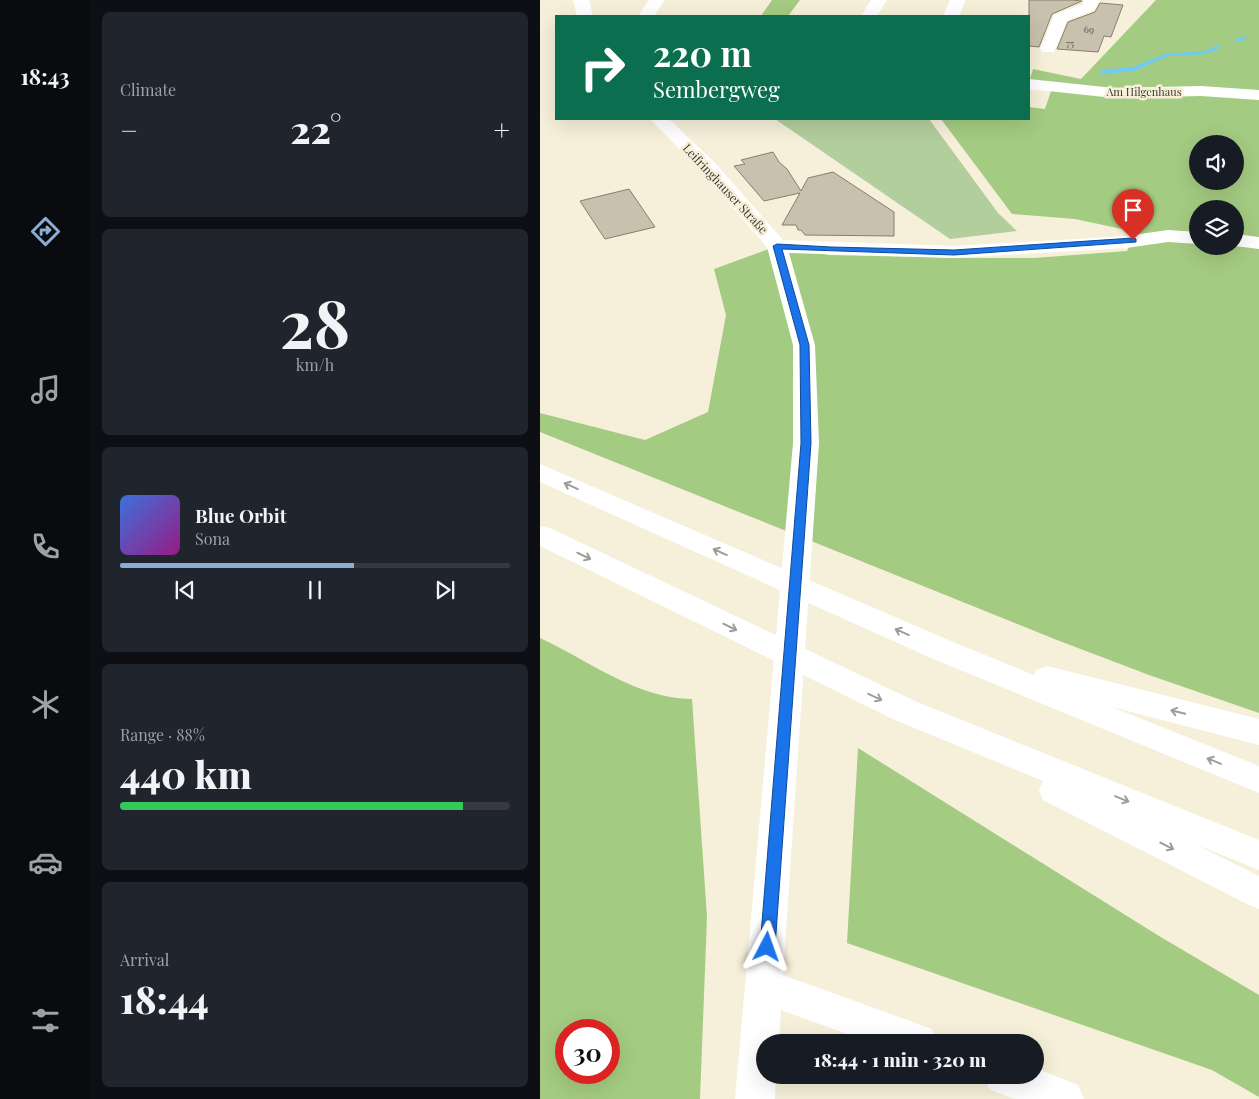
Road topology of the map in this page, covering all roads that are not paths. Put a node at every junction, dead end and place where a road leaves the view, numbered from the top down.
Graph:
1 (581, 0) edge
2 (657, 0) edge
3 (879, 0) edge
4 (958, 0) edge
5 (1092, 0) edge
6 (585, 15) edge
7 (647, 15) edge
8 (870, 15) edge
9 (951, 15) edge
10 (1048, 49) dead end
11 (1030, 84) edge
12 (1259, 95) edge
13 (660, 120) edge
14 (1189, 237) edge
15 (1244, 241) edge
16 (1259, 243) edge
17 (777, 246) junction
18 (540, 472) edge
19 (540, 535) edge
20 (942, 650) junction
21 (906, 711) junction
22 (1259, 732) edge
23 (1259, 780) edge
24 (1259, 854) edge
25 (1259, 893) edge
26 (764, 986) junction
27 (896, 1034) edge
28 (1026, 1084) edge
29 (755, 1099) edge
30 (1064, 1099) edge

1 - 6 main road
2 - 7 main road
3 - 8 main road
4 - 9 main road
5 - 10 main road
11 - 12 main road, Am Hilgenhaus
13 - 17 main road, Leifringhauser Straße
14 - 17 main road
15 - 16 main road
17 - 26 main road, Leifringhauser Straße
20 -> 18 main road
19 -> 21 main road
22 -> 20 main road
23 -> 20 main road
21 -> 24 main road
21 -> 25 main road
26 - 27 main road
26 - 29 main road, Leifringhauser Straße
28 - 30 main road

